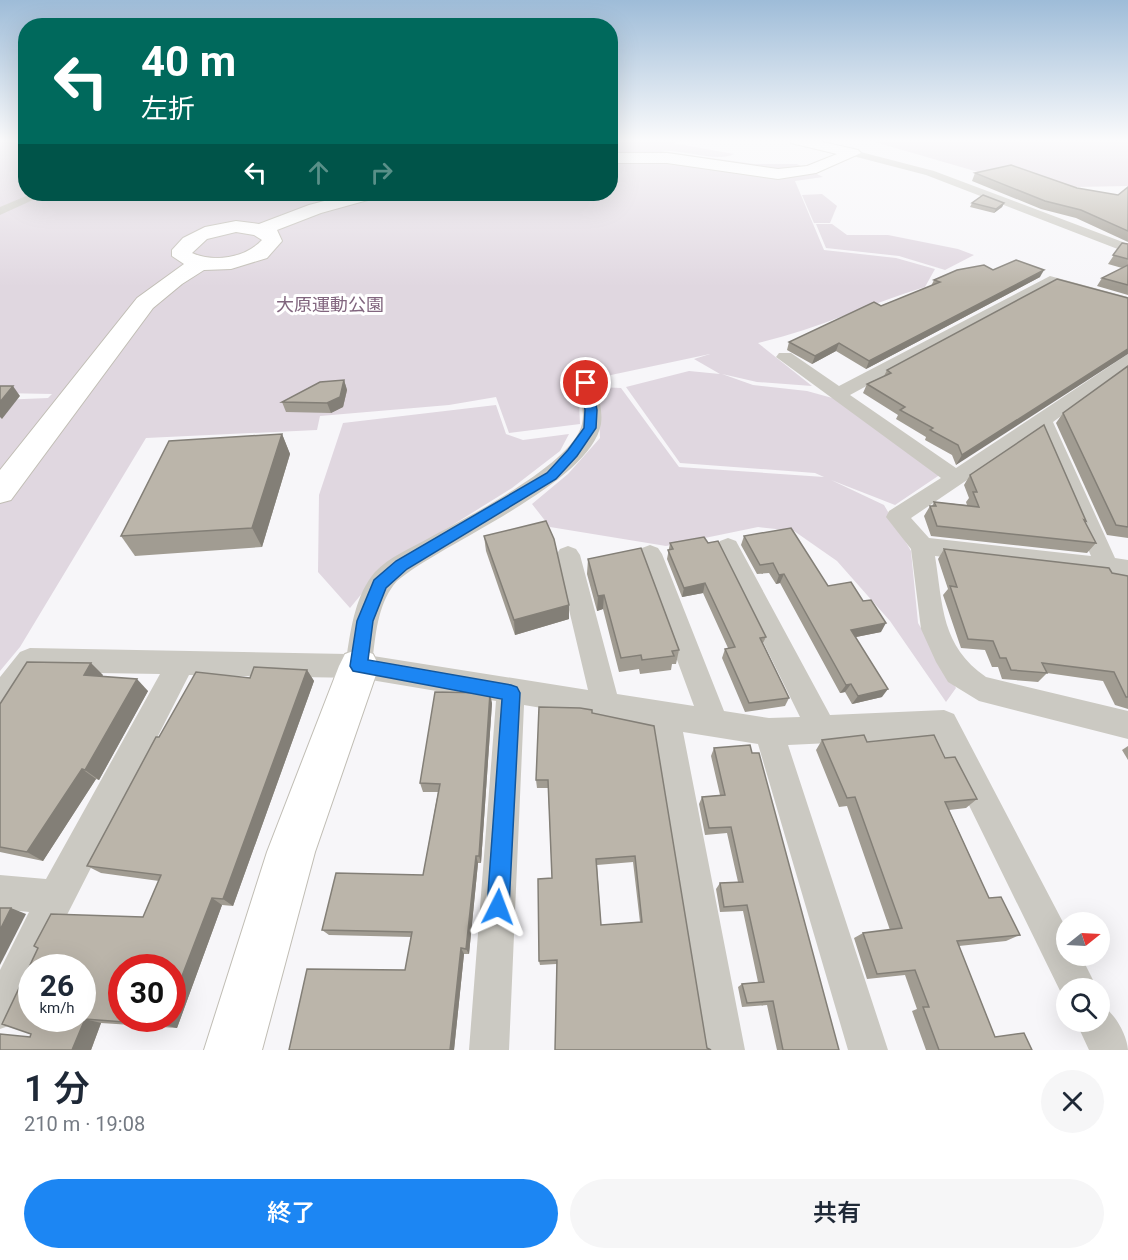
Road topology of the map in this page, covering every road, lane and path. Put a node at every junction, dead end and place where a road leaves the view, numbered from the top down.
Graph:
1 (972, 189) edge
2 (24, 201) edge
3 (344, 201) edge
4 (0, 211) edge
5 (261, 230) junction
6 (1128, 249) edge
7 (199, 264) junction
8 (1128, 302) edge
9 (784, 357) dead end
10 (1126, 363) edge
11 (586, 383) dead end
12 (838, 394) junction
13 (1043, 420) junction
14 (954, 477) junction
15 (0, 492) edge
16 (922, 546) junction
17 (728, 547) dead end
18 (650, 554) dead end
19 (568, 555) dead end
20 (1117, 568) edge
21 (182, 661) junction
22 (359, 666) junction
23 (511, 693) junction
24 (0, 698) edge
25 (606, 707) junction
26 (666, 716) junction
27 (715, 724) junction
28 (1128, 725) edge
29 (822, 730) junction
30 (769, 732) junction
31 (0, 892) edge
32 (55, 897) junction
33 (1073, 978) edge
34 (0, 1010) edge
35 (1100, 1032) edge
36 (233, 1050) edge
37 (489, 1050) edge
38 (724, 1050) edge
39 (868, 1050) edge
40 (1110, 1050) edge

1 - 6 street
2 - 4 street
3 - 5 street
5 - 7 street
5 - 7 street
7 - 15 street
8 - 12 street
9 - 12 street
10 - 13 street
11 - 22 street
12 - 14 street
13 - 14 street
13 - 20 street
14 - 16 street
16 - 20 street
16 - 28 street
17 - 29 street
18 - 27 street
19 - 25 street
21 - 22 street
21 - 24 street
21 - 32 street
22 - 23 street
22 - 36 street
23 - 25 street
23 - 37 street
25 - 26 street
26 - 27 street
26 - 38 street
27 - 30 street
29 - 30 street
29 - 33 street
30 - 39 street
31 - 32 street
32 - 34 street
35 - 40 street

